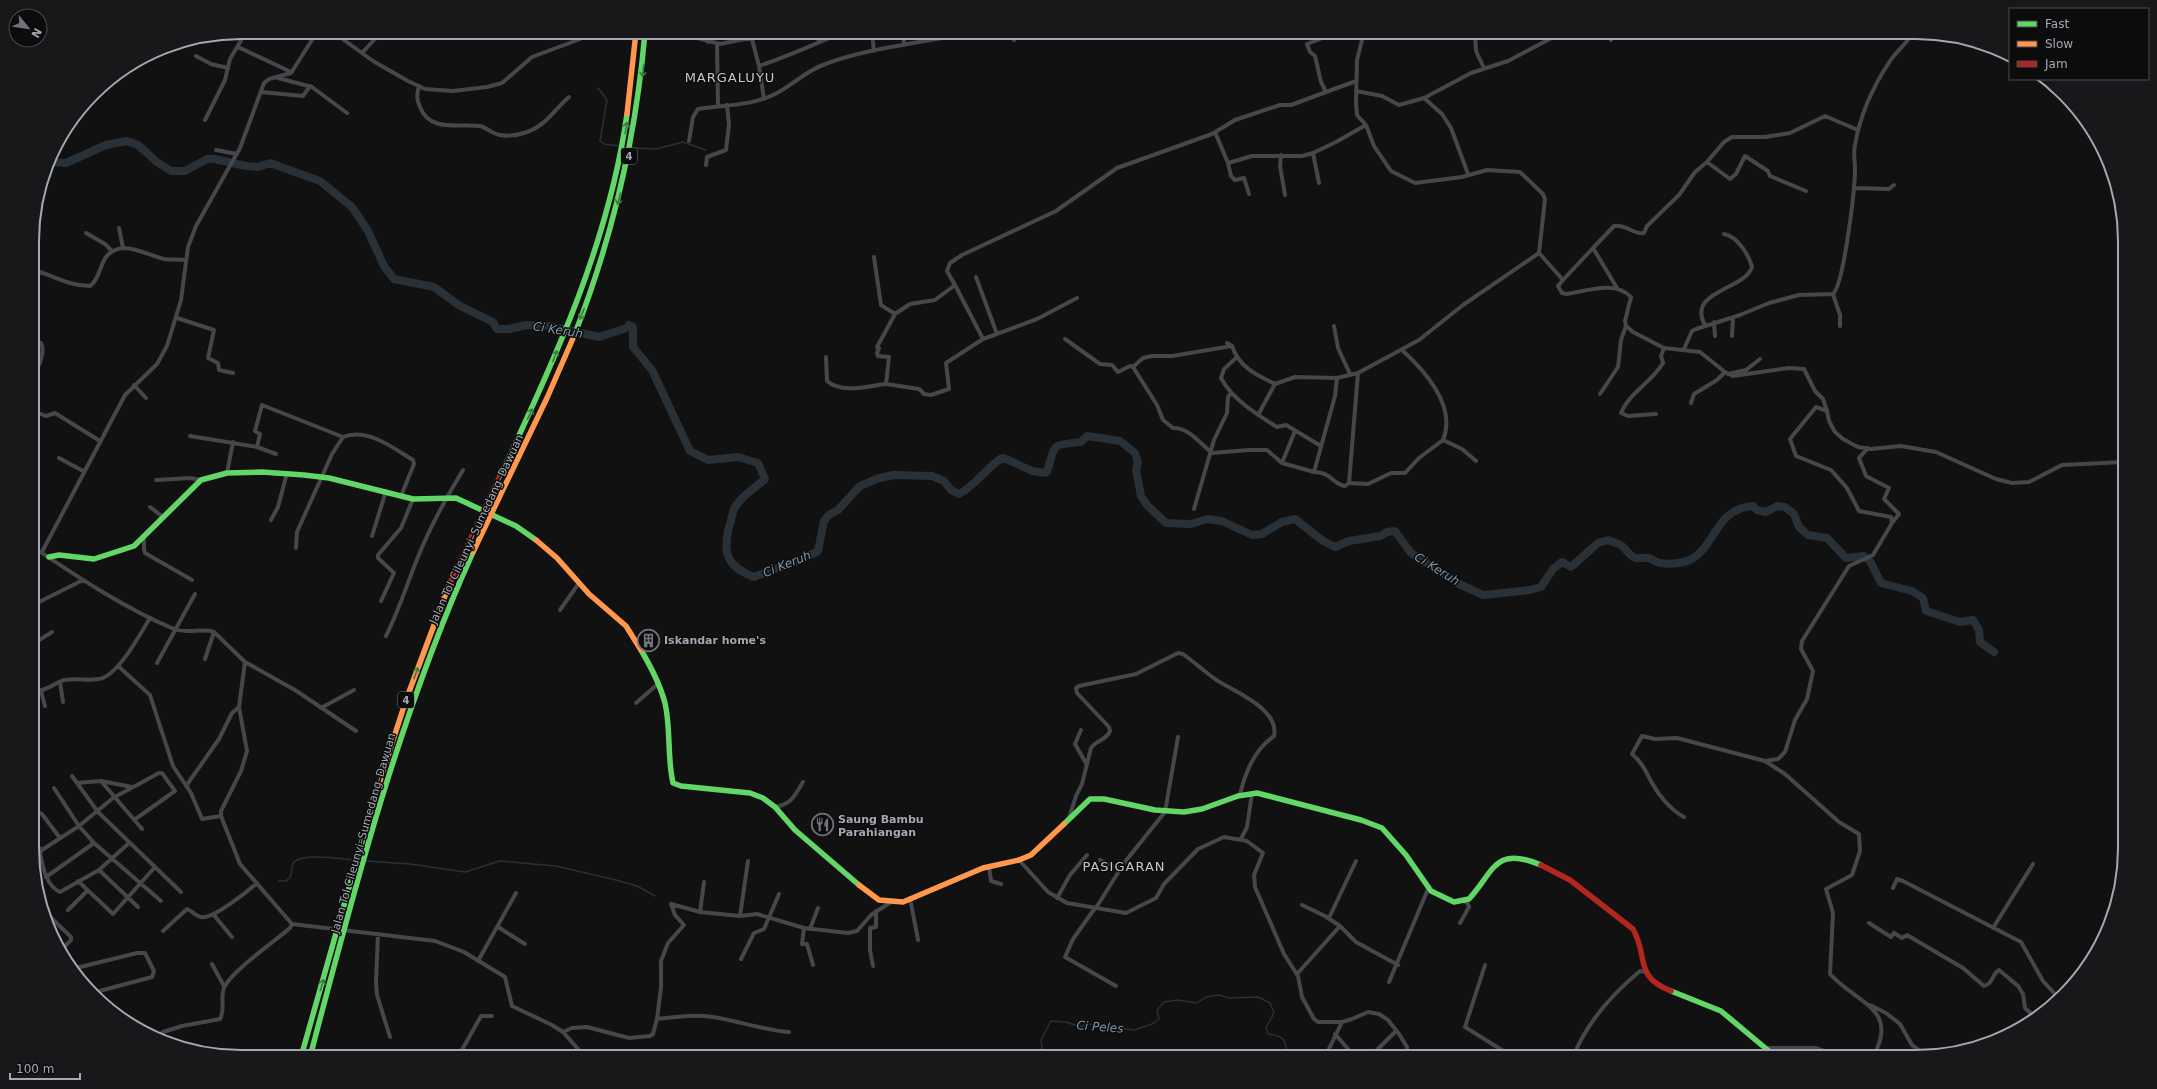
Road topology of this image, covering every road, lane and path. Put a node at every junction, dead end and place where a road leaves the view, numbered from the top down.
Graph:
1 (242, 39) edge
2 (313, 39) edge
3 (344, 39) edge
4 (375, 39) edge
5 (578, 39) edge
6 (636, 39) edge
7 (645, 39) edge
8 (698, 39) edge
9 (708, 39) edge
10 (752, 39) joint
11 (825, 39) edge
12 (872, 39) edge
13 (904, 39) edge
14 (937, 39) edge
15 (1320, 39) dead end
16 (1362, 39) edge
17 (1475, 39) edge
18 (1549, 39) edge
19 (1907, 39) edge
20 (736, 41) joint
21 (819, 41) joint
22 (708, 42) junction
23 (716, 44) junction
24 (904, 45) junction
25 (238, 47) junction
26 (874, 51) junction
27 (363, 52) junction
28 (196, 56) dead end
29 (760, 66) junction
30 (228, 68) junction
31 (1484, 68) junction
32 (292, 72) junction
33 (277, 78) junction
34 (1356, 81) junction
35 (310, 86) junction
36 (419, 86) junction
37 (1356, 91) junction
38 (261, 92) junction
39 (1326, 92) junction
40 (569, 97) dead end
41 (1424, 98) junction
42 (764, 99) junction
43 (727, 105) junction
44 (718, 106) junction
45 (347, 113) dead end
46 (205, 120) dead end
47 (1366, 125) junction
48 (1858, 130) junction
49 (1215, 132) junction
50 (690, 141) dead end
51 (216, 150) dead end
52 (1312, 153) junction
53 (236, 155) junction
54 (1281, 155) junction
55 (1707, 162) junction
56 (1228, 163) junction
57 (706, 165) dead end
58 (1468, 174) junction
59 (1319, 183) dead end
60 (1894, 185) dead end
61 (1854, 188) junction
62 (1806, 191) dead end
63 (1249, 194) dead end
64 (1285, 195) dead end
65 (119, 228) dead end
66 (86, 233) dead end
67 (1724, 234) dead end
68 (123, 248) junction
69 (1593, 248) junction
70 (112, 251) junction
71 (1539, 253) junction
72 (874, 256) dead end
73 (185, 260) junction
74 (39, 272) edge
75 (976, 277) dead end
76 (1563, 280) junction
77 (955, 286) junction
78 (1617, 288) junction
79 (1833, 294) junction
80 (1077, 298) dead end
81 (895, 314) junction
82 (1733, 317) junction
83 (177, 318) junction
84 (1714, 322) junction
85 (1705, 325) junction
86 (1334, 326) dead end
87 (1626, 326) junction
88 (1840, 326) dead end
89 (997, 334) junction
90 (1715, 336) dead end
91 (1732, 336) dead end
92 (983, 339) junction
93 (1065, 339) dead end
94 (39, 342) edge
95 (1227, 343) dead end
96 (1232, 346) junction
97 (1664, 348) junction
98 (1684, 349) junction
99 (1402, 350) junction
100 (826, 357) dead end
101 (1236, 358) junction
102 (1760, 359) dead end
103 (39, 364) edge
104 (1133, 367) junction
105 (233, 373) dead end
106 (1358, 373) junction
107 (1726, 373) junction
108 (1350, 374) junction
109 (1337, 378) junction
110 (886, 384) junction
111 (1275, 384) junction
112 (134, 385) junction
113 (1231, 393) junction
114 (1600, 394) dead end
115 (146, 398) dead end
116 (1691, 403) dead end
117 (1827, 411) junction
118 (39, 414) edge
119 (1656, 414) dead end
120 (1258, 415) junction
121 (1296, 430) junction
122 (190, 436) dead end
123 (343, 438) junction
124 (1443, 440) junction
125 (100, 441) junction
126 (233, 442) junction
127 (1321, 446) junction
128 (257, 447) junction
129 (1868, 448) junction
130 (1212, 453) junction
131 (276, 454) dead end
132 (59, 458) dead end
133 (1476, 461) dead end
134 (2118, 462) edge
135 (1282, 463) junction
136 (463, 470) dead end
137 (83, 471) junction
138 (1313, 472) junction
139 (228, 473) junction
140 (286, 473) junction
141 (323, 478) junction
142 (156, 480) dead end
143 (201, 480) junction
144 (1350, 483) junction
145 (386, 491) junction
146 (401, 496) junction
147 (446, 497) junction
148 (413, 498) junction
149 (150, 507) dead end
150 (1194, 509) dead end
151 (163, 517) junction
152 (271, 520) dead end
153 (1892, 523) junction
154 (372, 536) dead end
155 (144, 538) junction
156 (296, 548) dead end
157 (39, 550) edge
158 (42, 552) junction
159 (49, 557) junction
160 (83, 580) junction
161 (192, 580) dead end
162 (579, 583) junction
163 (195, 594) dead end
164 (381, 601) dead end
165 (39, 602) edge
166 (560, 610) dead end
167 (150, 618) junction
168 (177, 630) junction
169 (52, 632) dead end
170 (214, 632) junction
171 (386, 636) dead end
172 (39, 640) edge
173 (205, 659) dead end
174 (244, 662) junction
175 (157, 663) dead end
176 (118, 666) junction
177 (60, 682) junction
178 (659, 683) junction
179 (354, 690) dead end
180 (41, 691) joint
181 (63, 702) dead end
182 (636, 704) dead end
183 (45, 706) dead end
184 (239, 707) junction
185 (321, 708) junction
186 (1081, 730) dead end
187 (356, 731) dead end
188 (1178, 737) dead end
189 (1764, 761) junction
190 (1087, 765) junction
191 (72, 776) dead end
192 (101, 782) junction
193 (803, 782) dead end
194 (77, 783) junction
195 (186, 786) junction
196 (132, 787) junction
197 (54, 788) dead end
198 (1252, 793) junction
199 (1240, 795) junction
200 (113, 798) junction
201 (775, 807) junction
202 (39, 812) edge
203 (98, 812) junction
204 (1165, 812) junction
205 (221, 816) junction
206 (1684, 817) dead end
207 (1068, 819) junction
208 (134, 820) junction
209 (79, 826) junction
210 (142, 829) dead end
211 (60, 838) junction
212 (1241, 839) junction
213 (94, 843) junction
214 (129, 843) junction
215 (39, 848) edge
216 (42, 850) junction
217 (1087, 855) dead end
218 (113, 858) junction
219 (1019, 860) junction
220 (1100, 860) dead end
221 (748, 861) dead end
222 (1356, 861) dead end
223 (2034, 864) dead end
224 (989, 866) junction
225 (154, 867) junction
226 (1120, 869) junction
227 (99, 870) junction
228 (46, 877) junction
229 (78, 881) junction
230 (704, 882) dead end
231 (141, 883) junction
232 (257, 883) junction
233 (1001, 884) dead end
234 (1893, 888) dead end
235 (1428, 889) junction
236 (87, 891) junction
237 (181, 892) dead end
238 (516, 893) dead end
239 (779, 894) dead end
240 (127, 898) junction
241 (910, 898) junction
242 (1057, 898) junction
243 (161, 901) dead end
244 (1464, 901) junction
245 (891, 902) junction
246 (1302, 905) dead end
247 (138, 907) dead end
248 (818, 908) dead end
249 (1096, 908) junction
250 (68, 910) dead end
251 (876, 911) junction
252 (700, 912) junction
253 (213, 914) junction
254 (740, 916) junction
255 (770, 918) junction
256 (1329, 918) junction
257 (52, 919) edge
258 (1460, 923) dead end
259 (1869, 923) dead end
260 (292, 924) junction
261 (1340, 926) junction
262 (498, 927) junction
263 (804, 928) junction
264 (1993, 928) junction
265 (810, 929) junction
266 (163, 931) dead end
267 (378, 934) junction
268 (232, 936) dead end
269 (918, 940) dead end
270 (525, 944) dead end
271 (65, 946) edge
272 (741, 958) dead end
273 (478, 961) junction
274 (212, 964) dead end
275 (813, 965) dead end
276 (1398, 965) junction
277 (1485, 965) dead end
278 (873, 966) dead end
279 (78, 967) edge
280 (1646, 972) junction
281 (1297, 974) junction
282 (1389, 982) dead end
283 (224, 986) junction
284 (1116, 986) dead end
285 (98, 991) edge
286 (2055, 995) edge
287 (1866, 1003) junction
288 (2032, 1013) edge
289 (492, 1016) dead end
290 (658, 1019) junction
291 (1342, 1022) junction
292 (1396, 1031) junction
293 (563, 1032) junction
294 (789, 1032) dead end
295 (161, 1034) edge
296 (1335, 1034) junction
297 (390, 1037) dead end
298 (1764, 1048) junction
299 (303, 1050) edge
300 (312, 1050) edge
301 (462, 1050) edge
302 (579, 1050) edge
303 (1328, 1050) edge
304 (1349, 1050) edge
305 (1377, 1050) edge
306 (1407, 1050) edge
307 (1502, 1050) edge
308 (1576, 1050) edge
309 (1767, 1050) edge
310 (1821, 1050) edge
311 (1876, 1050) edge
312 (1919, 1050) edge

1 - 25 street
2 - 32 street
3 - 27 street
4 - 27 street
5 - 36 street
299 -> 6 main road, Jalan Tol Cileunyi–Sumedang–Dawuan / 4
7 -> 300 main road, Jalan Tol Cileunyi–Sumedang–Dawuan / 4
8 - 22 street
9 - 22 street
10 - 20 street
10 - 29 street
11 - 21 street
12 - 26 street
13 - 24 street
14 - 24 street
15 - 39 street
16 - 34 street
17 - 31 street
18 - 31 street
19 - 48 street
20 - 23 street
21 - 29 street
22 - 23 street
23 - 44 street
24 - 26 street
25 - 30 street
25 - 32 street
26 - 42 street
27 - 36 street
28 - 30 street
29 - 42 street
30 - 46 street
31 - 41 street
32 - 33 street
33 - 35 street
33 - 38 street
34 - 37 street
34 - 39 street
35 - 38 street
35 - 45 street
36 - 40 street
37 - 41 street
37 - 47 street
38 - 53 street
39 - 49 street
41 - 58 street
42 - 43 street
43 - 44 street
43 - 57 street
44 - 50 street
47 - 52 street
47 - 58 street
48 - 55 street
48 - 61 street
49 - 56 street
49 - 77 street
51 - 53 street
52 - 54 street
52 - 59 street
53 - 73 street
54 - 56 street
54 - 64 street
55 - 62 street
55 - 69 street
56 - 63 street
58 - 71 street
60 - 61 street
61 - 79 street
65 - 68 street
66 - 70 street
67 - 85 street
68 - 70 street
68 - 73 street
69 - 76 street
69 - 78 street
70 - 74 street
71 - 76 street
71 - 99 street
72 - 81 street
73 - 83 street
75 - 89 street
76 - 78 street
77 - 81 street
77 - 92 street
78 - 87 street
79 - 82 street
79 - 88 street
80 - 89 street
81 - 110 street
82 - 84 street
82 - 91 street
83 - 105 street
83 - 112 street
84 - 85 street
84 - 90 street
85 - 98 street
86 - 108 street
87 - 97 street
87 - 114 street
89 - 92 street
92 - 110 street
93 - 104 street
94 - 103 street
95 - 96 street
96 - 101 street
96 - 104 street
97 - 98 street
97 - 119 street
98 - 107 street
99 - 106 street
99 - 124 street
100 - 110 street
101 - 111 street
101 - 113 street
102 - 107 street
104 - 130 street
106 - 108 street
106 - 144 street
107 - 116 street
107 - 117 street
108 - 109 street
109 - 111 street
109 - 127 street
111 - 120 street
112 - 115 street
112 - 125 street
113 - 120 street
113 - 130 street
117 - 129 street
117 - 153 street
118 - 125 street
120 - 121 street
121 - 127 street
121 - 135 street
122 - 126 street
123 - 128 street
123 - 141 street
123 - 146 street
124 - 133 street
124 - 144 street
125 - 137 street
126 - 128 street
126 - 139 street
127 - 138 street
128 - 131 street
129 - 134 street
129 - 153 street
130 - 135 street
130 - 150 street
132 - 137 street
135 - 138 street
136 - 147 street
137 - 158 street
138 - 144 street
139 - 140 main road
139 - 143 main road
140 - 141 main road
140 - 152 street
141 - 145 main road
141 - 156 street
142 - 143 street
143 - 151 main road
145 - 146 main road
145 - 154 street
146 - 148 main road
147 - 148 main road
147 - 162 main road
147 - 171 street
148 - 164 street
149 - 151 street
151 - 155 main road
153 - 189 street
155 - 159 main road
155 - 161 street
157 - 158 street
158 - 159 street
159 - 160 street
160 - 165 street
160 - 167 street
162 - 166 street
162 - 178 main road
163 - 168 street
167 - 168 street
167 - 176 street
168 - 170 street
168 - 175 street
169 - 172 street
170 - 173 street
170 - 174 street
174 - 184 street
174 - 185 street
176 - 177 street
176 - 195 street
177 - 180 street
177 - 181 street
178 - 182 street
178 - 201 main road
179 - 185 street
180 - 183 street
184 - 195 street
184 - 205 street
185 - 187 street
186 - 190 street
188 - 204 street
189 - 206 street
189 - 287 street
190 - 199 street
190 - 207 street
191 - 194 street
192 - 194 street
192 - 196 street
192 - 200 street
193 - 201 street
194 - 203 street
195 - 205 street
196 - 200 street
196 - 208 street
197 - 209 street
198 - 199 main road
198 - 212 street
198 - 235 main road
199 - 204 main road
200 - 203 street
200 - 208 street
201 - 245 main road
202 - 211 street
203 - 209 street
203 - 214 street
204 - 207 main road
204 - 226 street
205 - 232 street
207 - 219 main road
208 - 210 street
209 - 211 street
209 - 213 street
211 - 216 street
212 - 249 street
212 - 281 street
213 - 218 street
213 - 228 street
214 - 218 street
214 - 225 street
215 - 216 street
216 - 228 street
217 - 242 street
218 - 227 street
218 - 231 street
219 - 224 main road
219 - 242 street
220 - 226 street
221 - 254 street
222 - 256 street
223 - 264 street
224 - 233 street
224 - 241 main road
225 - 231 street
225 - 237 street
226 - 249 street
227 - 229 street
227 - 240 street
228 - 229 street
229 - 236 street
230 - 252 street
231 - 240 street
231 - 243 street
232 - 253 street
232 - 260 street
234 - 264 street
235 - 244 main road
235 - 276 street
236 - 240 street
236 - 250 street
238 - 262 street
239 - 255 street
240 - 247 street
241 - 245 main road
241 - 269 street
242 - 249 street
244 - 258 street
244 - 280 main road
245 - 251 street
246 - 256 street
248 - 265 street
249 - 284 street
251 - 265 street
251 - 278 street
252 - 254 street
252 - 290 street
253 - 266 street
253 - 268 street
254 - 255 street
255 - 263 street
255 - 272 street
256 - 261 street
257 - 271 street
259 - 288 street
260 - 267 street
260 - 283 street
261 - 276 street
261 - 281 street
262 - 270 street
262 - 273 street
263 - 265 street
263 - 275 street
264 - 286 street
267 - 273 street
267 - 297 street
273 - 293 street
274 - 283 street
276 - 282 street
277 - 307 street
279 - 285 street
280 - 298 main road
280 - 308 street
281 - 291 street
283 - 295 street
287 - 311 street
287 - 312 street
289 - 301 street
290 - 293 street
290 - 294 street
291 - 292 street
291 - 296 street
292 - 305 street
292 - 306 street
293 - 302 street
296 - 303 street
296 - 304 street
298 - 309 main road
298 - 310 street

